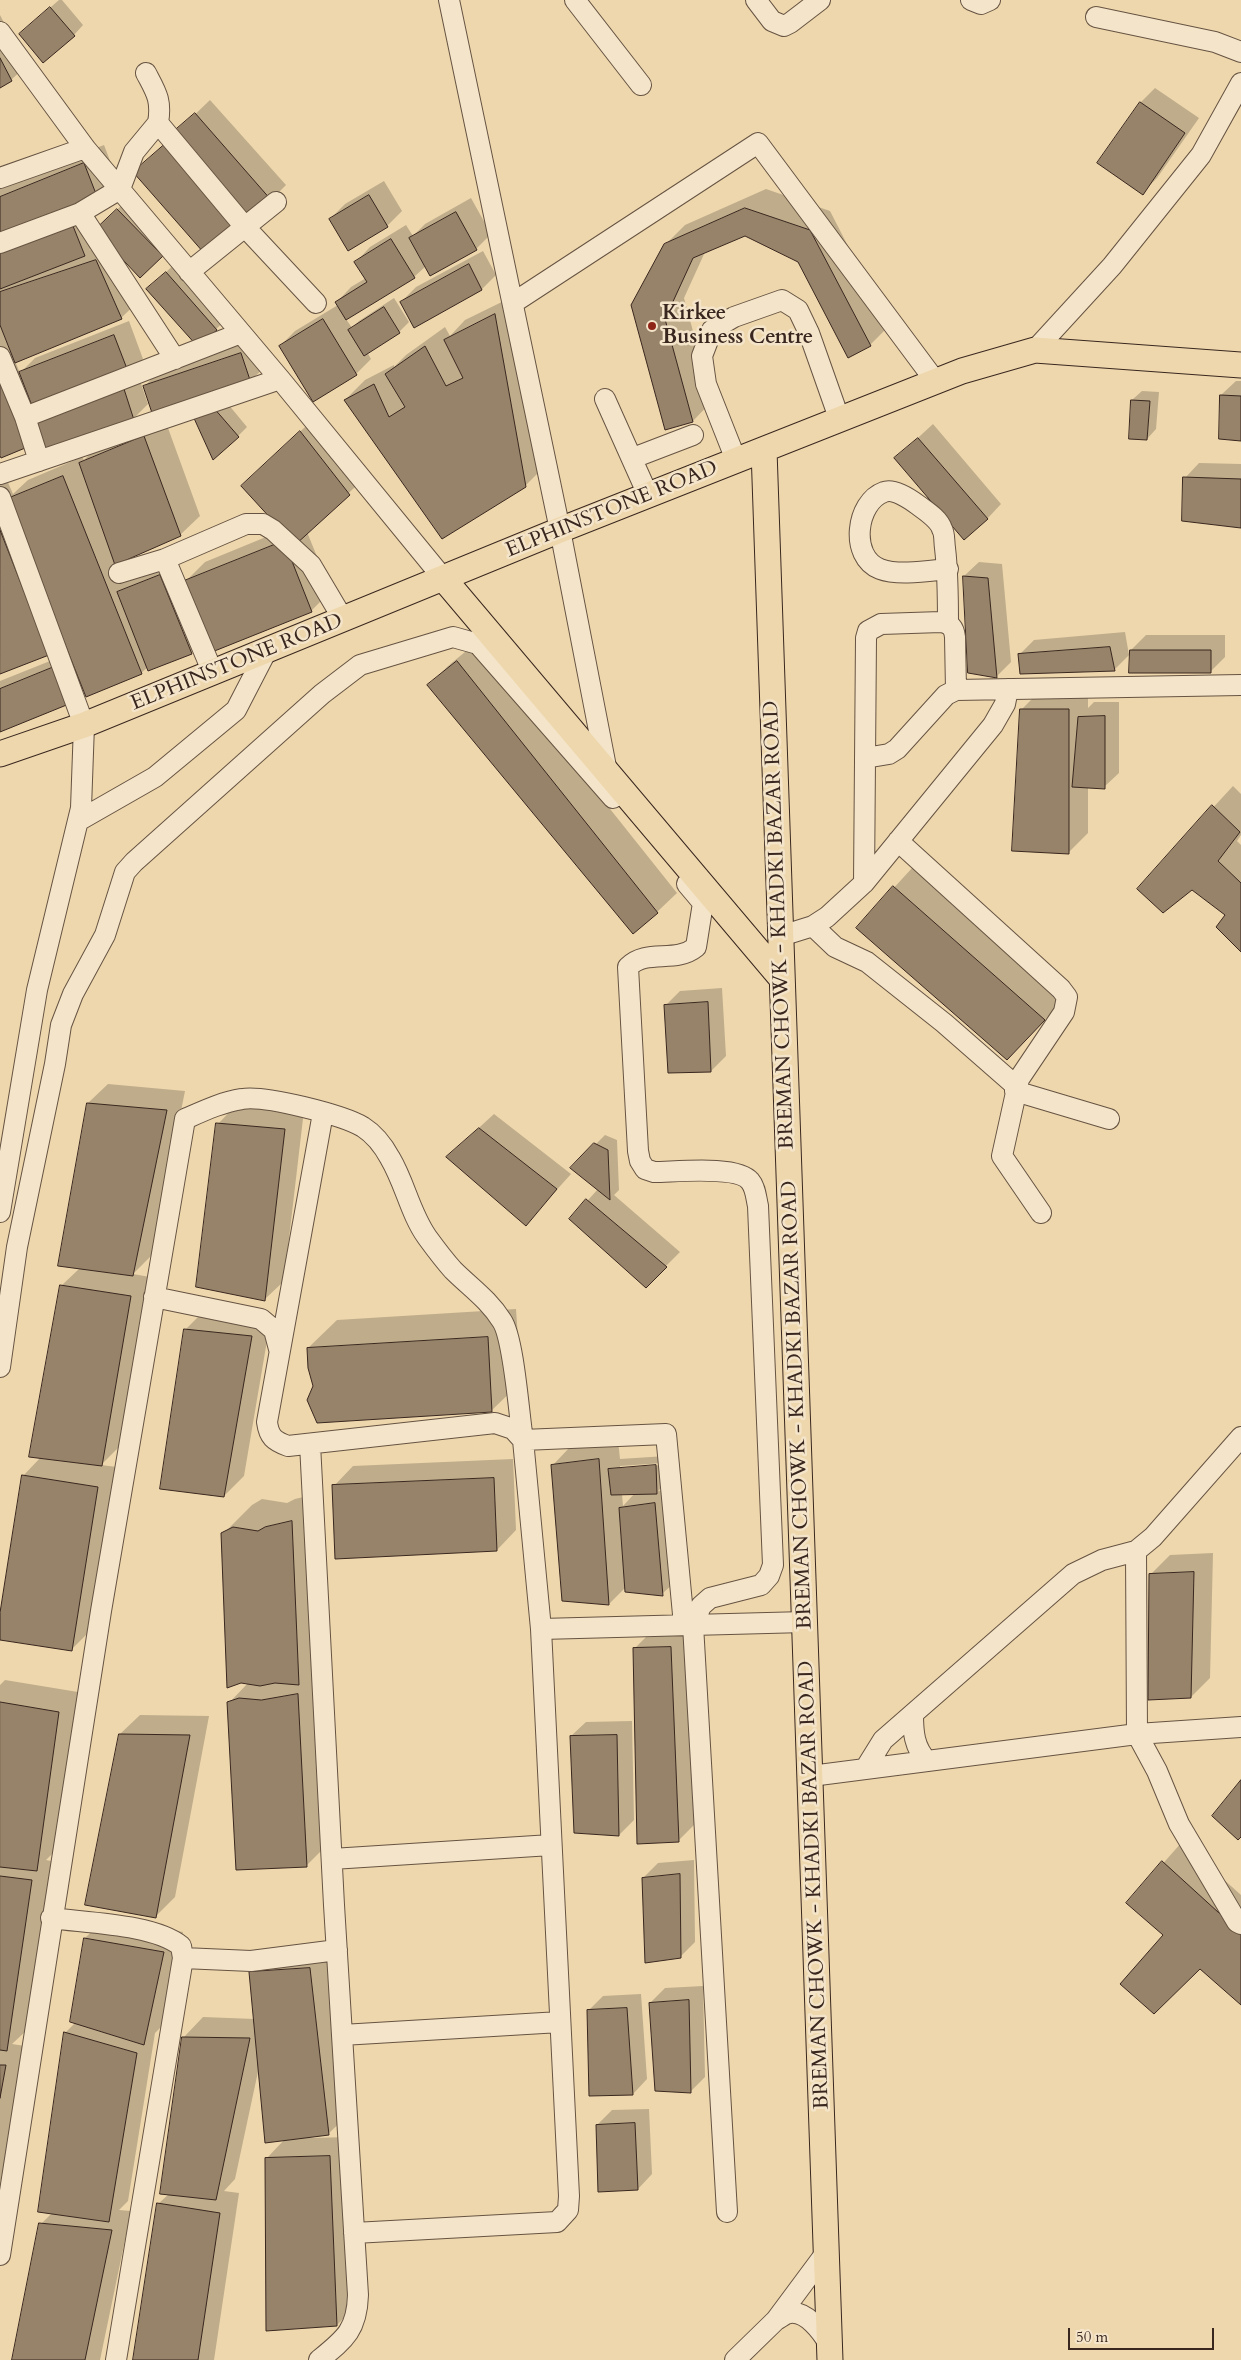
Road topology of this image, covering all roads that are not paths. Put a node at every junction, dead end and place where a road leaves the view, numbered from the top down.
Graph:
1 (449, 0) edge
2 (574, 0) edge
3 (756, 0) edge
4 (820, 0) edge
5 (971, 0) edge
6 (990, 0) edge
7 (1096, 17) dead end
8 (0, 32) edge
9 (1241, 52) edge
10 (146, 73) dead end
11 (1241, 83) edge
12 (641, 85) dead end
13 (158, 123) junction
14 (85, 148) junction
15 (0, 178) edge
16 (120, 189) junction
17 (276, 202) dead end
18 (80, 213) junction
19 (245, 227) junction
20 (0, 243) edge
21 (190, 272) junction
22 (316, 303) dead end
23 (513, 303) junction
24 (241, 333) junction
25 (1035, 350) junction
26 (0, 356) edge
27 (175, 359) junction
28 (1241, 365) edge
29 (280, 379) junction
30 (936, 382) junction
31 (605, 399) dead end
32 (25, 417) junction
33 (839, 418) junction
34 (693, 435) dead end
35 (764, 450) junction
36 (633, 458) junction
37 (736, 460) junction
38 (39, 461) junction
39 (0, 474) edge
40 (648, 495) junction
41 (0, 497) edge
42 (560, 530) junction
43 (166, 559) junction
44 (948, 569) junction
45 (119, 573) dead end
46 (443, 578) junction
47 (343, 619) junction
48 (948, 624) junction
49 (267, 650) junction
50 (213, 673) junction
51 (1241, 685) edge
52 (1008, 689) junction
53 (956, 690) junction
54 (84, 726) junction
55 (0, 754) edge
56 (865, 758) junction
57 (607, 772) junction
58 (78, 821) junction
59 (898, 842) junction
60 (864, 883) junction
61 (813, 926) junction
62 (781, 936) junction
63 (782, 979) junction
64 (1016, 1089) junction
65 (323, 1112) junction
66 (1108, 1119) dead end
67 (0, 1212) edge
68 (1041, 1213) dead end
69 (154, 1297) junction
70 (279, 1349) junction
71 (0, 1367) edge
72 (1241, 1437) edge
73 (523, 1440) junction
74 (310, 1444) junction
75 (1136, 1551) junction
76 (805, 1622) junction
77 (688, 1625) junction
78 (541, 1629) junction
79 (913, 1714) junction
80 (1241, 1727) edge
81 (1138, 1734) junction
82 (927, 1761) junction
83 (866, 1769) junction
84 (811, 1776) junction
85 (551, 1845) junction
86 (332, 1859) junction
87 (52, 1918) junction
88 (1241, 1924) edge
89 (337, 1950) junction
90 (183, 1958) junction
91 (560, 2022) junction
92 (342, 2036) junction
93 (726, 2212) dead end
94 (354, 2233) junction
95 (828, 2250) junction
96 (0, 2255) edge
97 (776, 2320) junction
98 (830, 2352) edge
99 (116, 2360) edge
100 (319, 2360) edge
101 (735, 2360) edge

1 - 23 street
2 - 12 street
3 - 4 street
5 - 6 street
7 - 9 street
8 - 14 street
10 - 13 street
11 - 25 street
13 - 16 street
13 - 19 street
14 - 15 street
14 - 16 street
16 - 18 street
16 - 21 street
17 - 19 street
18 - 20 street
18 - 27 street
19 - 21 street
19 - 22 street
21 - 24 street
23 - 30 street
23 - 42 street
24 - 27 street
24 - 29 street
25 - 28 main road, ELPHINSTONE ROAD
25 - 30 main road, ELPHINSTONE ROAD
26 - 32 street
27 - 32 street
29 - 38 street
29 - 46 street
30 - 33 main road, ELPHINSTONE ROAD
31 - 36 street
32 - 38 street
33 - 35 main road, ELPHINSTONE ROAD
33 - 37 street
34 - 36 street
35 - 37 main road, ELPHINSTONE ROAD
35 - 62 main road, BREMAN CHOWK - KHADKI BAZAR ROAD
36 - 40 street
37 - 40 main road, ELPHINSTONE ROAD
38 - 39 street
40 - 42 main road, ELPHINSTONE ROAD
41 - 54 street
42 - 46 main road, ELPHINSTONE ROAD
42 - 57 street
43 - 45 street
43 - 47 street
43 - 50 street
44 - 44 street
44 - 48 street
46 - 47 main road, ELPHINSTONE ROAD
46 - 57 main road
47 - 49 main road, ELPHINSTONE ROAD
48 - 53 street
48 - 56 street
49 - 50 main road, ELPHINSTONE ROAD
49 - 58 street
50 - 54 main road, ELPHINSTONE ROAD
51 - 52 street
52 - 53 street
52 - 59 street
53 - 56 street
54 - 55 main road, ELPHINSTONE ROAD
54 - 58 street
56 - 60 street
57 - 63 main road
58 - 67 street
59 - 60 street
59 - 64 street
60 - 61 street
61 - 62 street
61 - 64 street
62 - 63 main road, BREMAN CHOWK - KHADKI BAZAR ROAD
63 - 76 main road, BREMAN CHOWK - KHADKI BAZAR ROAD
64 - 66 street
64 - 68 street
65 - 69 street
65 - 70 street
65 - 73 street
69 - 70 street
69 - 87 street
70 - 74 street
71 - 77 street
72 - 75 street
73 - 74 street
73 - 77 street
73 - 78 street
74 - 86 street
75 - 79 street
75 - 81 street
76 - 77 street
76 - 84 main road, BREMAN CHOWK - KHADKI BAZAR ROAD
77 - 78 street
77 - 93 street
78 - 85 street
79 - 82 street
79 - 83 street
80 - 81 street
81 - 82 street
81 - 88 street
82 - 83 street
83 - 84 street
84 - 95 main road, BREMAN CHOWK - KHADKI BAZAR ROAD
85 - 86 street
85 - 91 street
86 - 89 street
87 - 90 street
87 - 96 street
89 - 90 street
89 - 92 street
90 - 99 street
91 - 92 street
91 - 94 street
92 - 94 street
94 - 100 street
95 - 97 street
95 - 98 main road, BREMAN CHOWK - KHADKI BAZAR ROAD
97 - 98 street
97 - 101 street

